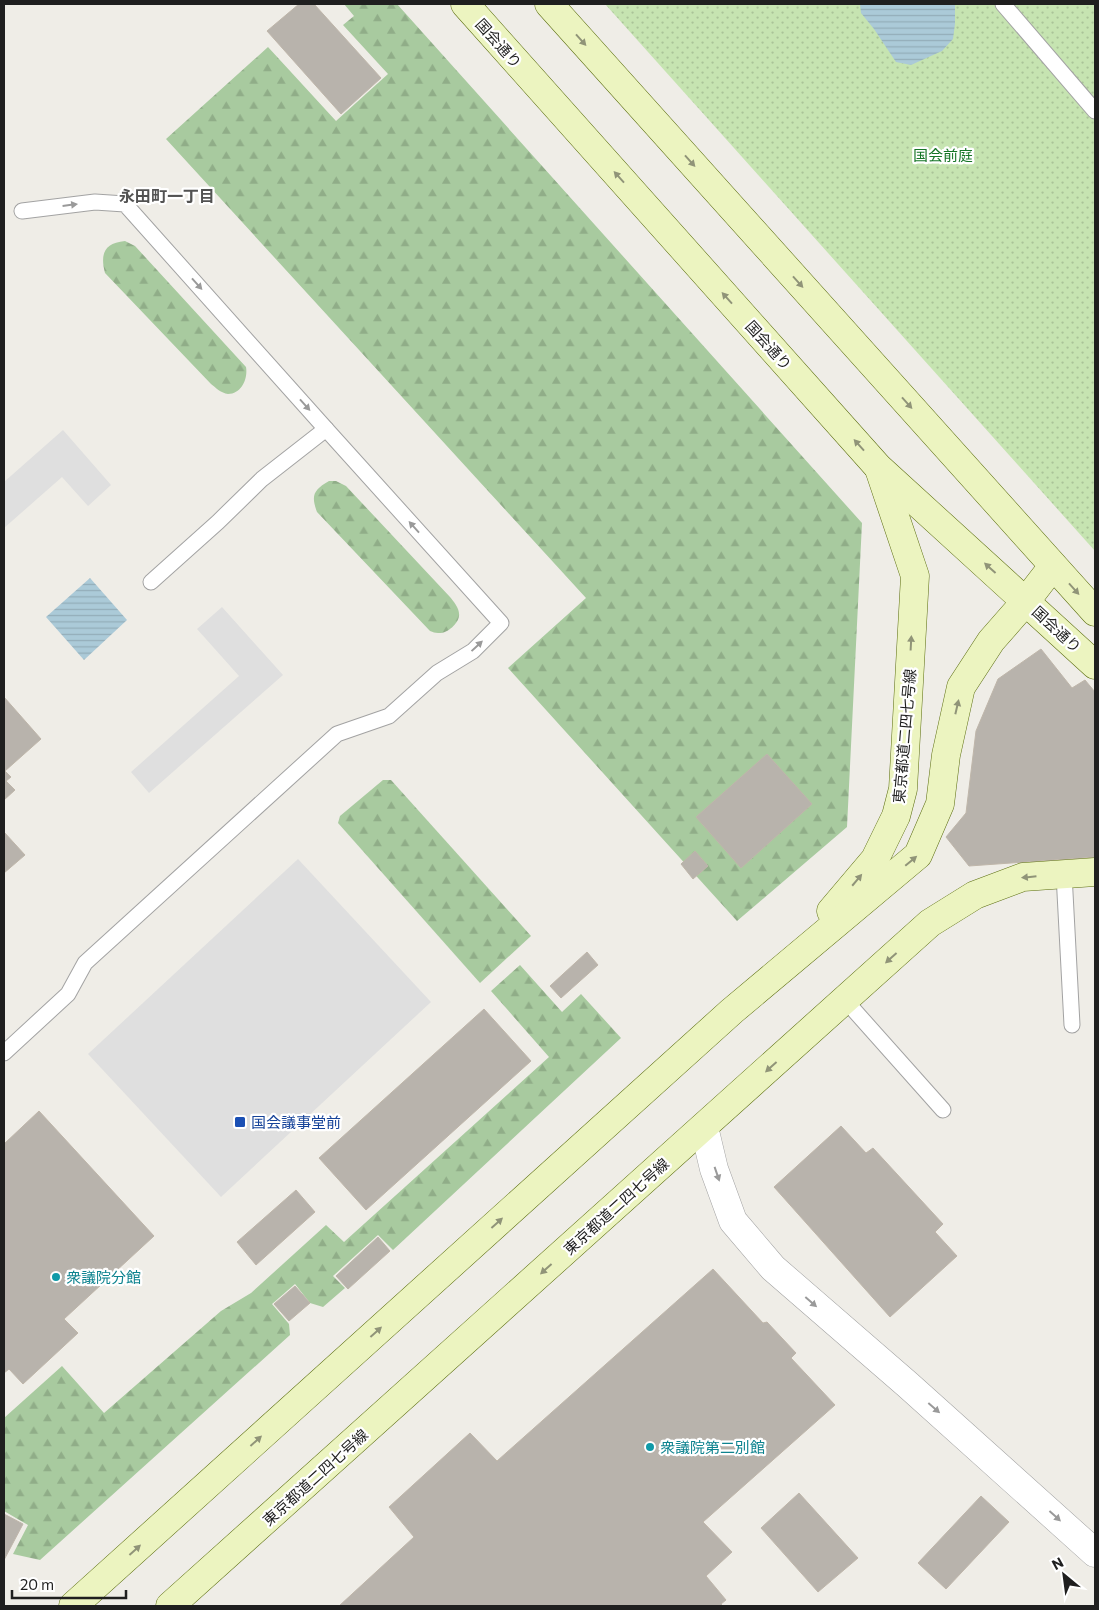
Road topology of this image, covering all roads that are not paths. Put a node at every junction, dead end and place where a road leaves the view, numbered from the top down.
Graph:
1 (465, 4) edge
2 (1003, 4) edge
3 (556, 6) edge
4 (1095, 111) edge
5 (22, 211) dead end
6 (326, 429) junction
7 (878, 467) junction
8 (1053, 566) junction
9 (151, 582) dead end
10 (1026, 601) junction
11 (1095, 612) edge
12 (1095, 665) edge
13 (1095, 872) edge
14 (1064, 874) junction
15 (780, 971) junction
16 (845, 1000) junction
17 (1072, 1025) dead end
18 (4, 1053) edge
19 (944, 1110) dead end
20 (704, 1127) junction
21 (1095, 1553) edge
22 (73, 1606) edge
23 (170, 1606) edge

7 -> 1 main road, 国会通り
2 - 4 lane
3 -> 8 main road
5 -> 6 lane
6 - 9 lane
18 -> 6 lane
10 -> 7 main road, 国会通り
15 -> 7 main road, 東京都道二四七号線
8 - 10 main road, 東京都道二四七号線
8 -> 11 main road
10 - 12 main road, 国会通り
15 -> 10 main road, 東京都道二四七号線
13 - 14 main road, 東京都道二四七号線
14 -> 16 main road, 東京都道二四七号線
14 - 17 lane
22 -> 15 main road, 東京都道二四七号線
16 - 19 lane
16 -> 20 main road, 東京都道二四七号線
20 -> 21 street
20 -> 23 main road, 東京都道二四七号線

